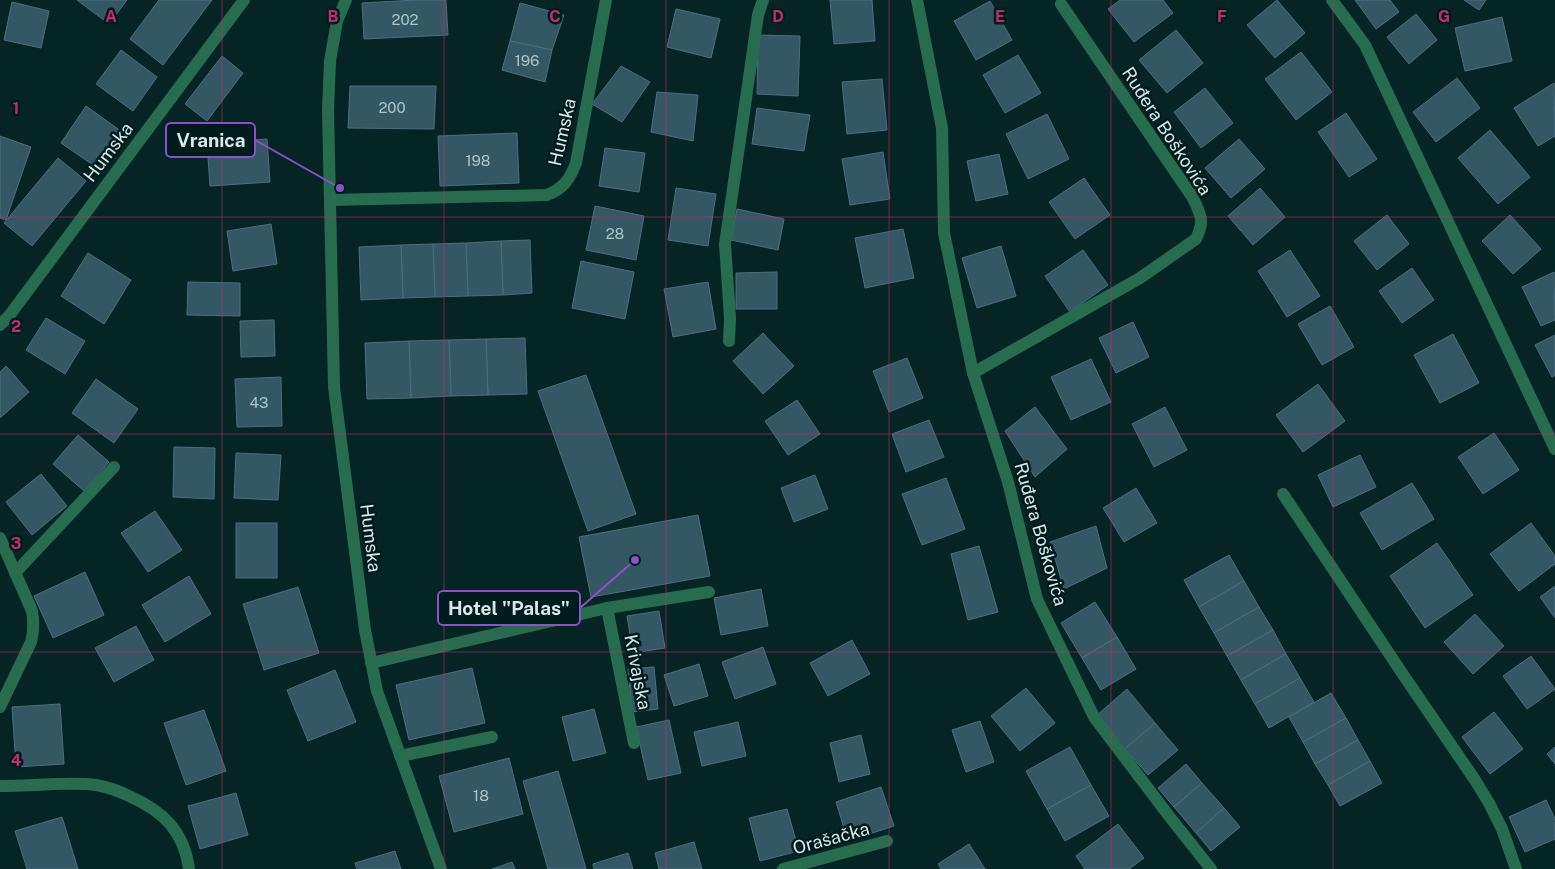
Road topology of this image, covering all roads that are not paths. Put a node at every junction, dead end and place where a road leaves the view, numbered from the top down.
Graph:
1 (244, 0) edge
2 (346, 0) edge
3 (606, 0) edge
4 (763, 0) edge
5 (917, 0) edge
6 (1332, 0) edge
7 (1061, 4) dead end
8 (330, 200) junction
9 (0, 325) edge
10 (729, 340) dead end
11 (973, 373) junction
12 (1555, 449) edge
13 (114, 467) dead end
14 (1283, 494) dead end
15 (0, 538) edge
16 (15, 573) junction
17 (708, 592) dead end
18 (607, 608) junction
19 (372, 663) junction
20 (0, 707) edge
21 (492, 736) dead end
22 (634, 743) dead end
23 (400, 756) junction
24 (0, 786) edge
25 (887, 841) dead end
26 (189, 869) edge
27 (441, 869) edge
28 (784, 869) edge
29 (1211, 869) edge
30 (1516, 869) edge

1 - 9 street, Humska
2 - 8 street, Humska
3 - 8 street, Humska
4 - 10 street
5 - 11 street, Ruđera Boškovića
6 - 12 street
7 - 11 street, Ruđera Boškovića
8 - 19 street, Humska
11 - 29 street, Ruđera Boškovića
13 - 16 street
14 - 30 street
15 - 16 street
16 - 20 street
17 - 18 street
18 - 19 street
18 - 22 street, Krivajska
19 - 23 street, Humska
21 - 23 street
23 - 27 street, Humska
24 - 26 street
25 - 28 street, Orašačka

